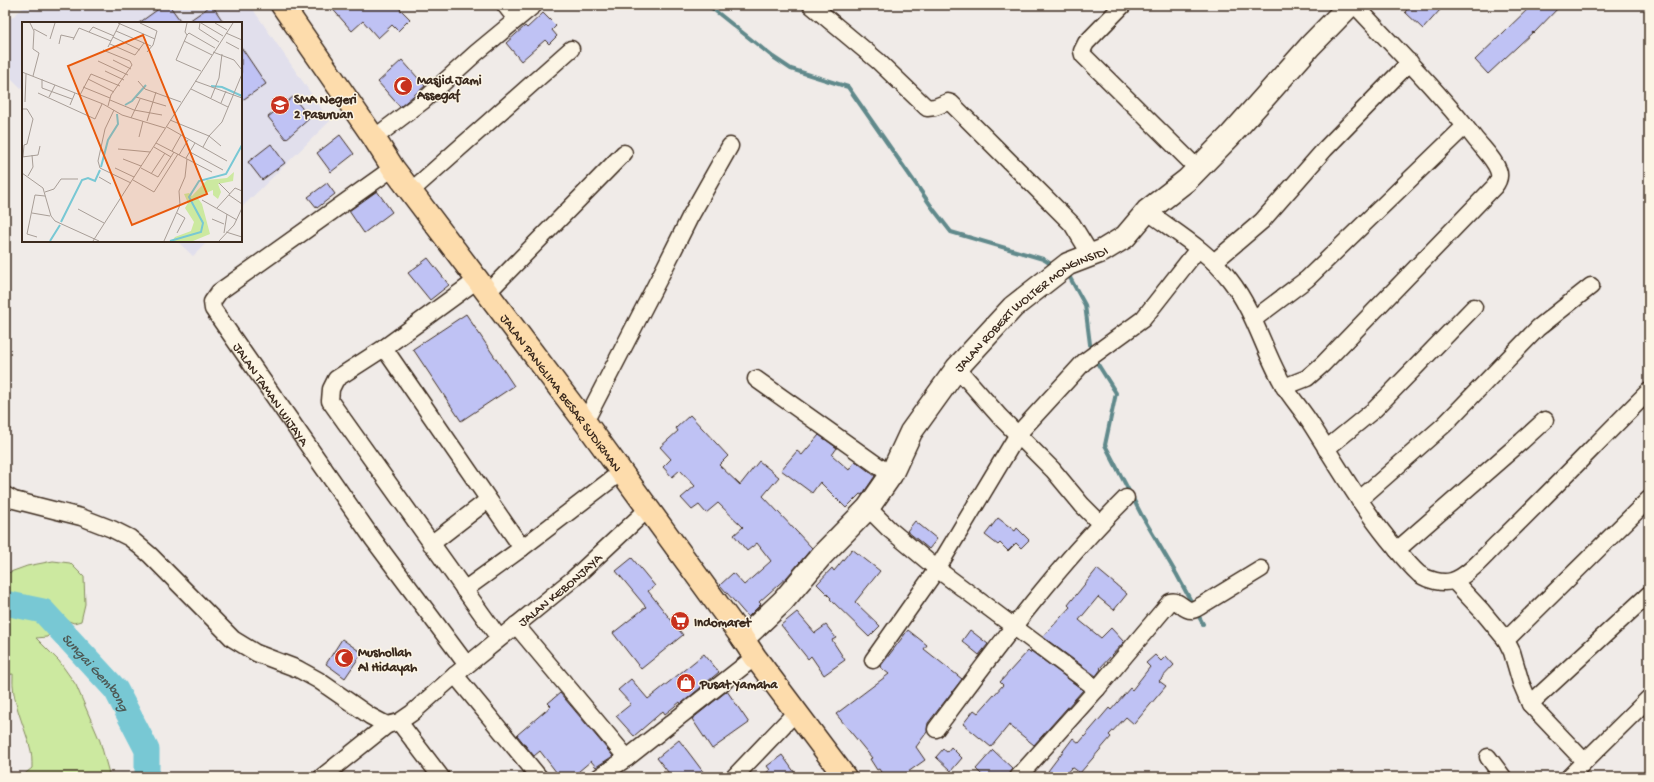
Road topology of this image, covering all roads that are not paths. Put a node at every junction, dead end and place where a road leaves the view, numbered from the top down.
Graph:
1 (282, 5) edge
2 (505, 5) edge
3 (534, 5) edge
4 (811, 5) edge
5 (1123, 5) edge
6 (1350, 5) edge
7 (1355, 5) edge
8 (516, 19) junction
9 (571, 49) dead end
10 (1410, 62) junction
11 (1465, 126) junction
12 (374, 138) junction
13 (730, 146) dead end
14 (624, 153) dead end
15 (392, 168) junction
16 (1198, 169) junction
17 (411, 191) junction
18 (1147, 211) junction
19 (1198, 249) junction
20 (1091, 255) junction
21 (1214, 262) junction
22 (1591, 286) dead end
23 (482, 287) junction
24 (1474, 307) dead end
25 (1254, 319) junction
26 (384, 348) junction
27 (957, 368) junction
28 (756, 379) dead end
29 (1284, 387) junction
30 (1649, 391) edge
31 (1545, 420) dead end
32 (585, 422) junction
33 (1018, 434) junction
34 (1326, 450) junction
35 (621, 472) junction
36 (891, 474) junction
37 (5, 495) edge
38 (1126, 498) dead end
39 (1649, 499) edge
40 (488, 500) junction
41 (1358, 500) junction
42 (868, 508) junction
43 (648, 509) junction
44 (1100, 523) junction
45 (431, 544) junction
46 (522, 548) junction
47 (1397, 550) junction
48 (937, 569) junction
49 (1261, 569) dead end
50 (1454, 581) junction
51 (464, 590) junction
52 (1649, 594) edge
53 (516, 625) junction
54 (1013, 626) junction
55 (499, 638) junction
56 (744, 638) junction
57 (1506, 640) junction
58 (755, 657) junction
59 (873, 660) dead end
60 (461, 670) junction
61 (1097, 689) junction
62 (1649, 698) edge
63 (1530, 704) junction
64 (797, 711) junction
65 (393, 723) junction
66 (936, 729) dead end
67 (1488, 756) dead end
68 (627, 758) junction
69 (1584, 761) junction
70 (322, 777) edge
71 (441, 777) edge
72 (539, 777) edge
73 (599, 777) edge
74 (734, 777) edge
75 (845, 777) edge
76 (1018, 777) edge
77 (1503, 777) edge
78 (1569, 777) edge

1 - 12 main road, JALAN PANGLIMA BESAR SUDIRMAN
2 - 8 street
3 - 8 street
4 - 20 street
5 - 16 street
6 - 16 main road, JALAN ROBERT WOLTER MONGINSIDI
7 - 10 street
8 - 12 street
9 - 17 street
10 - 11 street
10 - 21 street
11 - 25 street
11 - 29 street
12 - 15 main road, JALAN PANGLIMA BESAR SUDIRMAN
13 - 32 street
14 - 23 street
15 - 17 main road, JALAN PANGLIMA BESAR SUDIRMAN
15 - 60 street, JALAN TAMAN WIJAYA
16 - 18 main road, JALAN ROBERT WOLTER MONGINSIDI
17 - 23 main road, JALAN PANGLIMA BESAR SUDIRMAN
18 - 19 street
18 - 20 main road, JALAN ROBERT WOLTER MONGINSIDI
19 - 21 street
19 - 33 street
20 - 27 main road, JALAN ROBERT WOLTER MONGINSIDI
21 - 25 street
22 - 41 street
23 - 26 street
23 - 32 main road, JALAN PANGLIMA BESAR SUDIRMAN
24 - 34 street
25 - 29 street
26 - 40 street
26 - 45 street
27 - 33 street
27 - 36 main road, JALAN ROBERT WOLTER MONGINSIDI
28 - 36 street
29 - 34 street
30 - 50 street
31 - 47 street
32 - 35 main road, JALAN PANGLIMA BESAR SUDIRMAN
33 - 44 street
33 - 48 street
34 - 41 street
35 - 43 main road, JALAN PANGLIMA BESAR SUDIRMAN
35 - 46 street
36 - 42 main road, JALAN ROBERT WOLTER MONGINSIDI
37 - 65 street
38 - 44 street
39 - 57 street
40 - 45 street
40 - 46 street
41 - 47 street
42 - 48 street
42 - 56 main road, JALAN ROBERT WOLTER MONGINSIDI
43 - 53 street, JALAN KEBONJAYA
43 - 56 main road, JALAN PANGLIMA BESAR SUDIRMAN
44 - 54 street
45 - 51 street
46 - 51 street
47 - 50 street
48 - 54 street
48 - 59 street
49 - 61 street
50 - 57 street
51 - 55 street
52 - 63 street
53 - 55 street, JALAN KEBONJAYA
53 - 68 street
54 - 61 street
54 - 66 street
55 - 60 street, JALAN KEBONJAYA
56 - 58 main road, JALAN PANGLIMA BESAR SUDIRMAN
57 - 63 street
58 - 64 main road, JALAN PANGLIMA BESAR SUDIRMAN
58 - 68 street
60 - 65 street, JALAN KEBONJAYA
60 - 72 street, JALAN TAMAN WIJAYA
61 - 76 street
62 - 69 street
63 - 69 street
64 - 74 street
64 - 75 main road, JALAN PANGLIMA BESAR SUDIRMAN
65 - 70 street, JALAN KEBONJAYA
65 - 71 street
67 - 77 street
68 - 73 street
69 - 78 street

